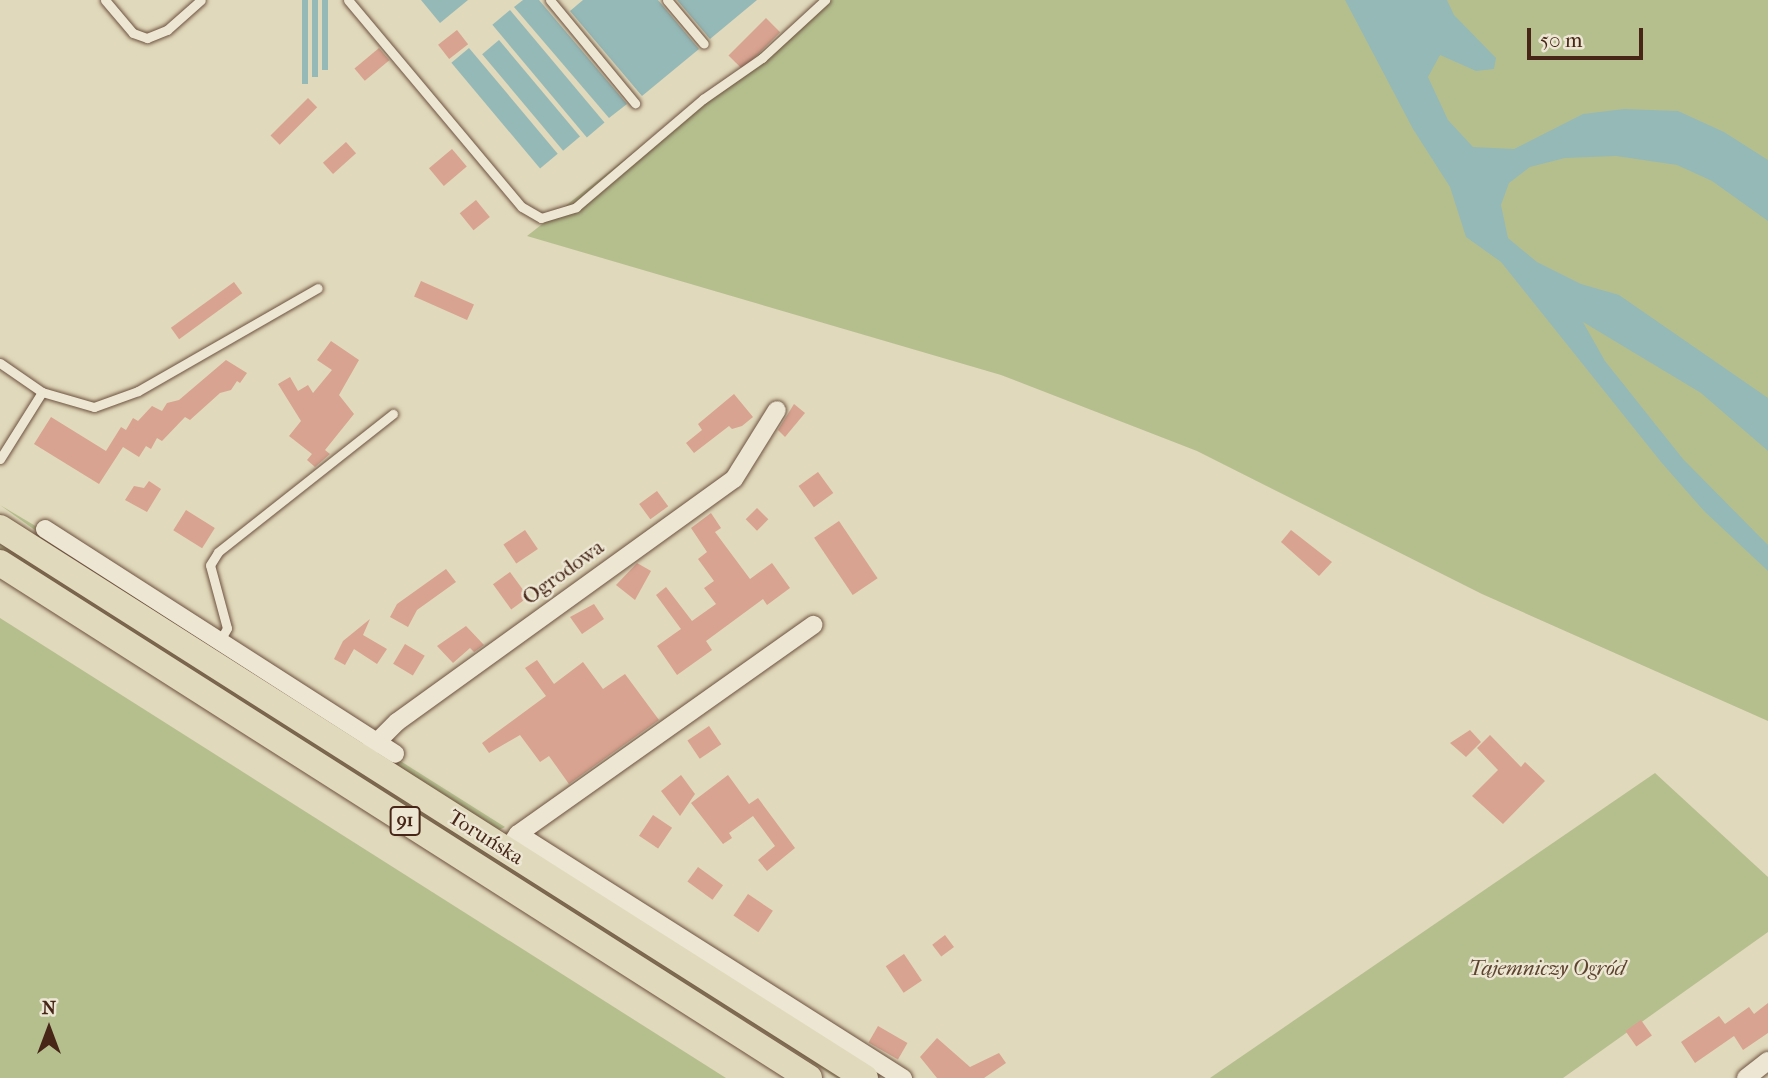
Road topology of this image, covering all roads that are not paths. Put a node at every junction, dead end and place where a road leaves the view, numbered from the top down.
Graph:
1 (105, 0) edge
2 (201, 0) edge
3 (348, 0) edge
4 (550, 0) edge
5 (667, 0) edge
6 (825, 0) edge
7 (704, 44) dead end
8 (635, 103) dead end
9 (318, 288) dead end
10 (0, 363) edge
11 (42, 392) junction
12 (777, 410) dead end
13 (393, 415) dead end
14 (1, 456) edge
15 (0, 528) edge
16 (45, 529) dead end
17 (0, 563) edge
18 (813, 625) dead end
19 (213, 652) junction
20 (368, 751) junction
21 (395, 754) dead end
22 (512, 842) junction
23 (1768, 1061) edge
24 (809, 1078) edge
25 (865, 1078) edge
26 (903, 1078) edge
27 (1746, 1078) edge

1 - 2 lane
3 - 6 lane
4 - 8 lane
5 - 7 lane
9 - 11 lane
10 - 11 lane
11 - 14 lane
12 - 20 street, Ogrodowa
13 - 19 lane
15 - 19 main road, Toruńska / 91
16 - 19 street
17 - 24 main road, Toruńska / 91
18 - 22 street
19 - 20 main road, Toruńska / 91
20 - 21 street
20 - 22 main road, Toruńska / 91
22 - 25 main road, Toruńska / 91
22 - 26 street
23 - 27 street

